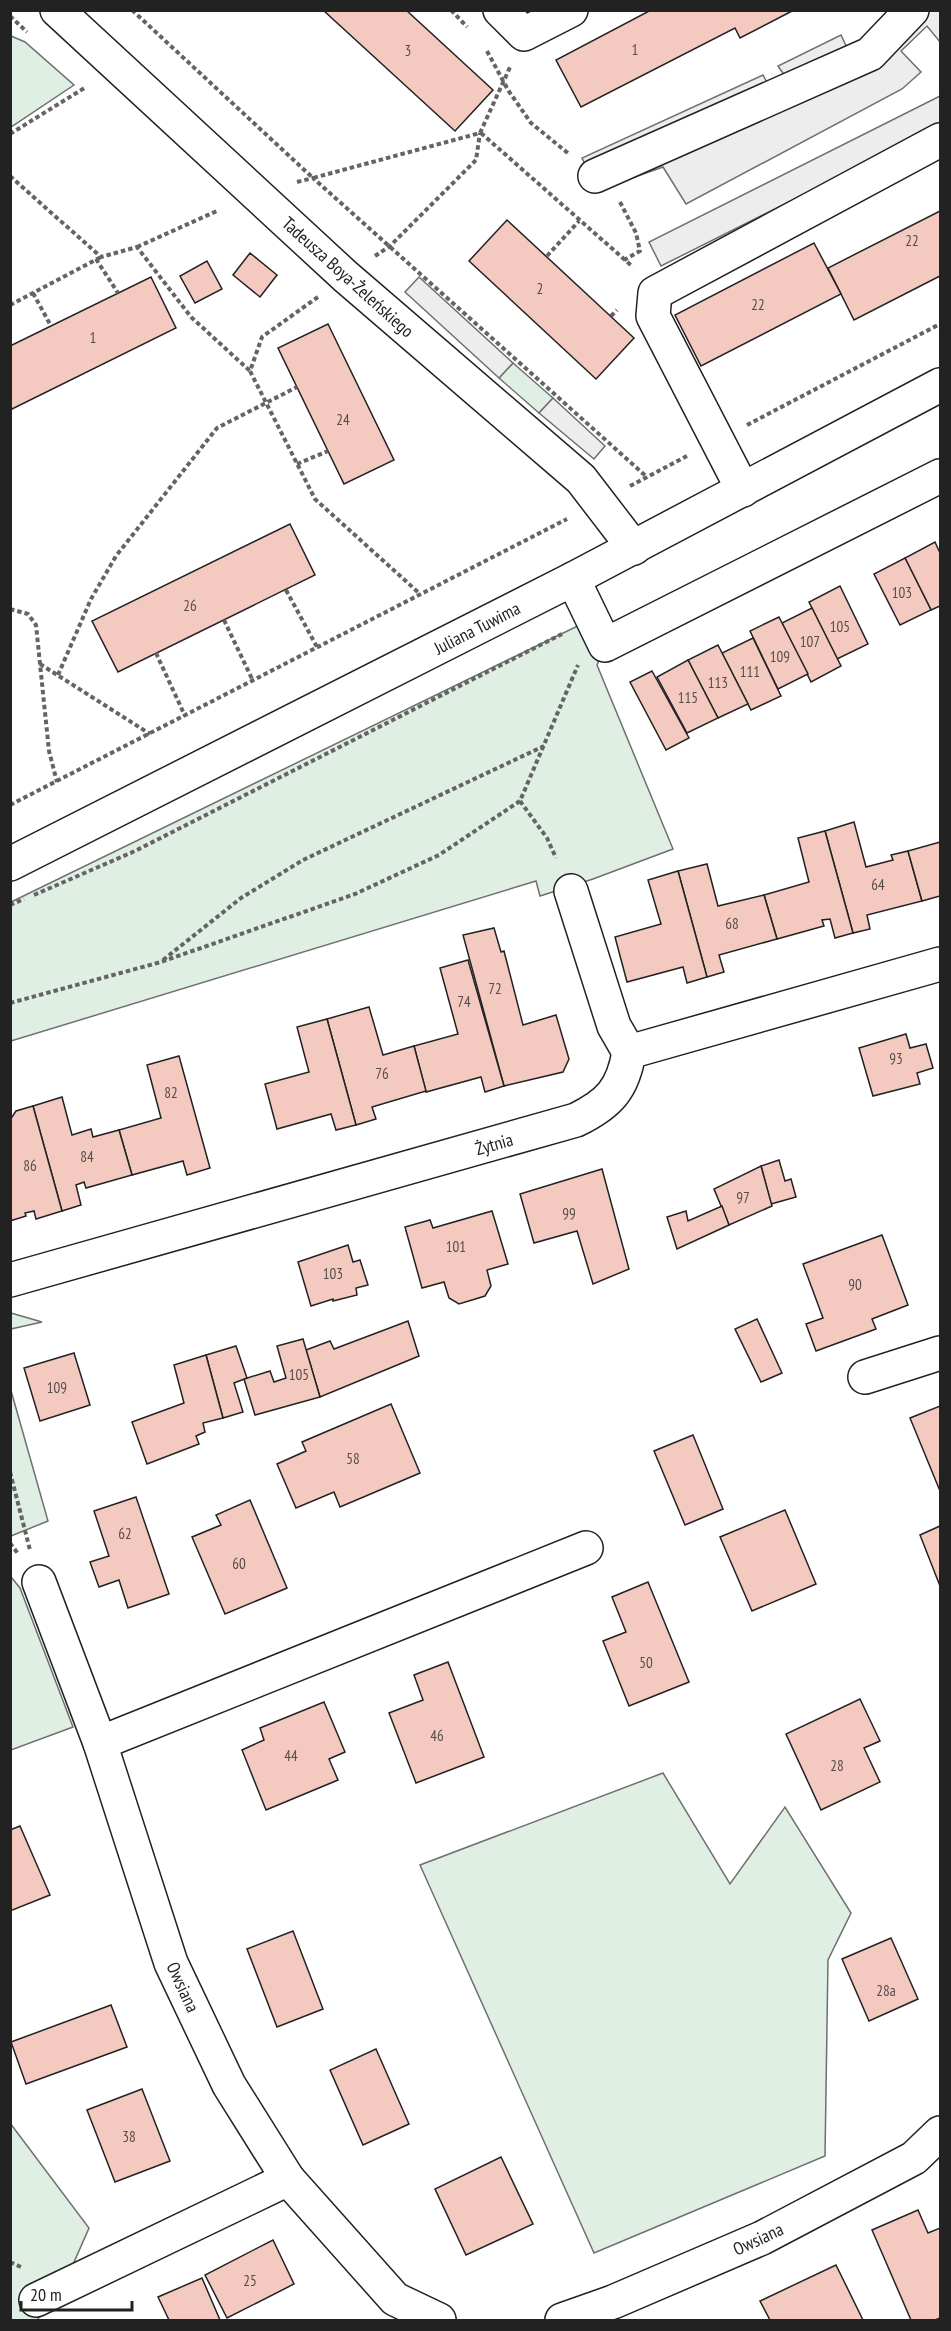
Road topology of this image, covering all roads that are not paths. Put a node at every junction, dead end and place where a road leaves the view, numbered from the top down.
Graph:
1 (57, 10) edge
2 (500, 10) edge
3 (571, 10) edge
4 (912, 10) edge
5 (940, 140) edge
6 (595, 176) dead end
7 (940, 384) edge
8 (940, 476) edge
9 (743, 490) junction
10 (634, 548) junction
11 (573, 579) junction
12 (10, 864) edge
13 (572, 891) road end
14 (940, 964) edge
15 (629, 1052) junction
16 (10, 1280) edge
17 (940, 1353) edge
18 (866, 1377) dead end
19 (586, 1548) dead end
20 (39, 1582) road end
21 (99, 1743) junction
22 (940, 2133) edge
23 (288, 2179) junction
24 (36, 2300) dead end
25 (439, 2320) edge
26 (562, 2320) edge

1 - 10 street, Tadeusza Boya-Żeleńskiego
2 - 3 street
4 - 6 street
5 - 9 street
7 - 9 street, Juliana Tuwima
8 - 11 street
9 - 10 street, Juliana Tuwima
10 - 11 street, Juliana Tuwima
11 - 12 street, Juliana Tuwima
13 - 15 street
14 - 15 street
15 - 16 street, Żytnia
17 - 18 street
19 - 21 street
20 - 21 street, Owsiana
21 - 23 street, Owsiana
22 - 26 street, Owsiana
23 - 24 street
23 - 25 street, Owsiana

